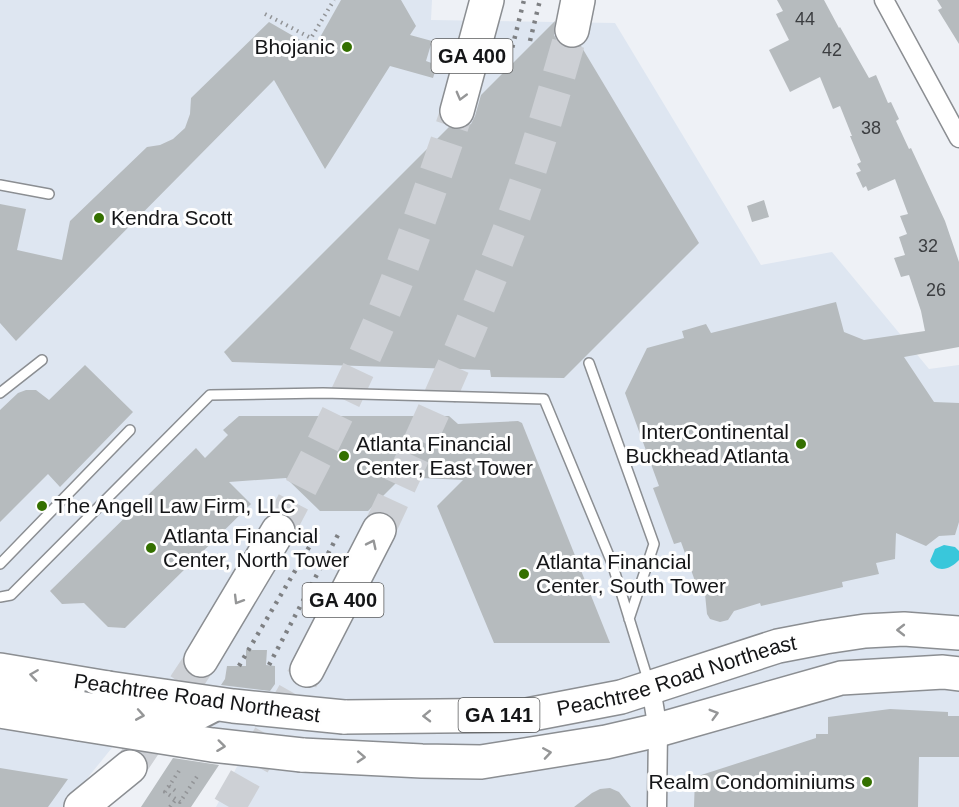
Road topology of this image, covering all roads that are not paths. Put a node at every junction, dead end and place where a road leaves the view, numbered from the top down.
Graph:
1 (487, 0) edge
2 (884, 0) edge
3 (457, 111) tunnel mouth
4 (959, 138) edge
5 (0, 184) edge
6 (49, 194) dead end
7 (42, 360) dead end
8 (589, 363) dead end
9 (0, 393) edge
10 (130, 430) dead end
11 (379, 530) tunnel mouth
12 (278, 531) tunnel mouth
13 (0, 564) edge
14 (0, 597) edge
15 (629, 619) junction
16 (959, 633) edge
17 (201, 660) tunnel mouth
18 (0, 670) edge
19 (306, 670) tunnel mouth
20 (959, 674) edge
21 (651, 688) junction
22 (0, 699) edge
23 (90, 706) junction
24 (0, 711) edge
25 (658, 730) junction
26 (81, 807) edge
27 (104, 807) edge
28 (657, 807) edge

1 -> 3 highway, GA 400
2 - 4 street
5 - 6 lane
7 - 9 lane
8 - 15 lane
10 - 13 lane
19 -> 11 highway, GA 400
12 -> 17 highway
14 - 15 lane
15 - 21 lane
16 -> 21 highway, Peachtree Road Northeast / GA 141
23 -> 18 highway, Peachtree Road Northeast / GA 141
25 -> 20 highway, Peachtree Road Northeast / GA 141
21 -> 23 highway, Peachtree Road Northeast / GA 141, bridge
21 - 25 street
22 - 23 main road
23 - 24 highway, Peachtree Road Northeast / GA 141
23 -> 25 highway, Peachtree Road Northeast / GA 141, bridge
25 - 28 street
26 - 27 highway

